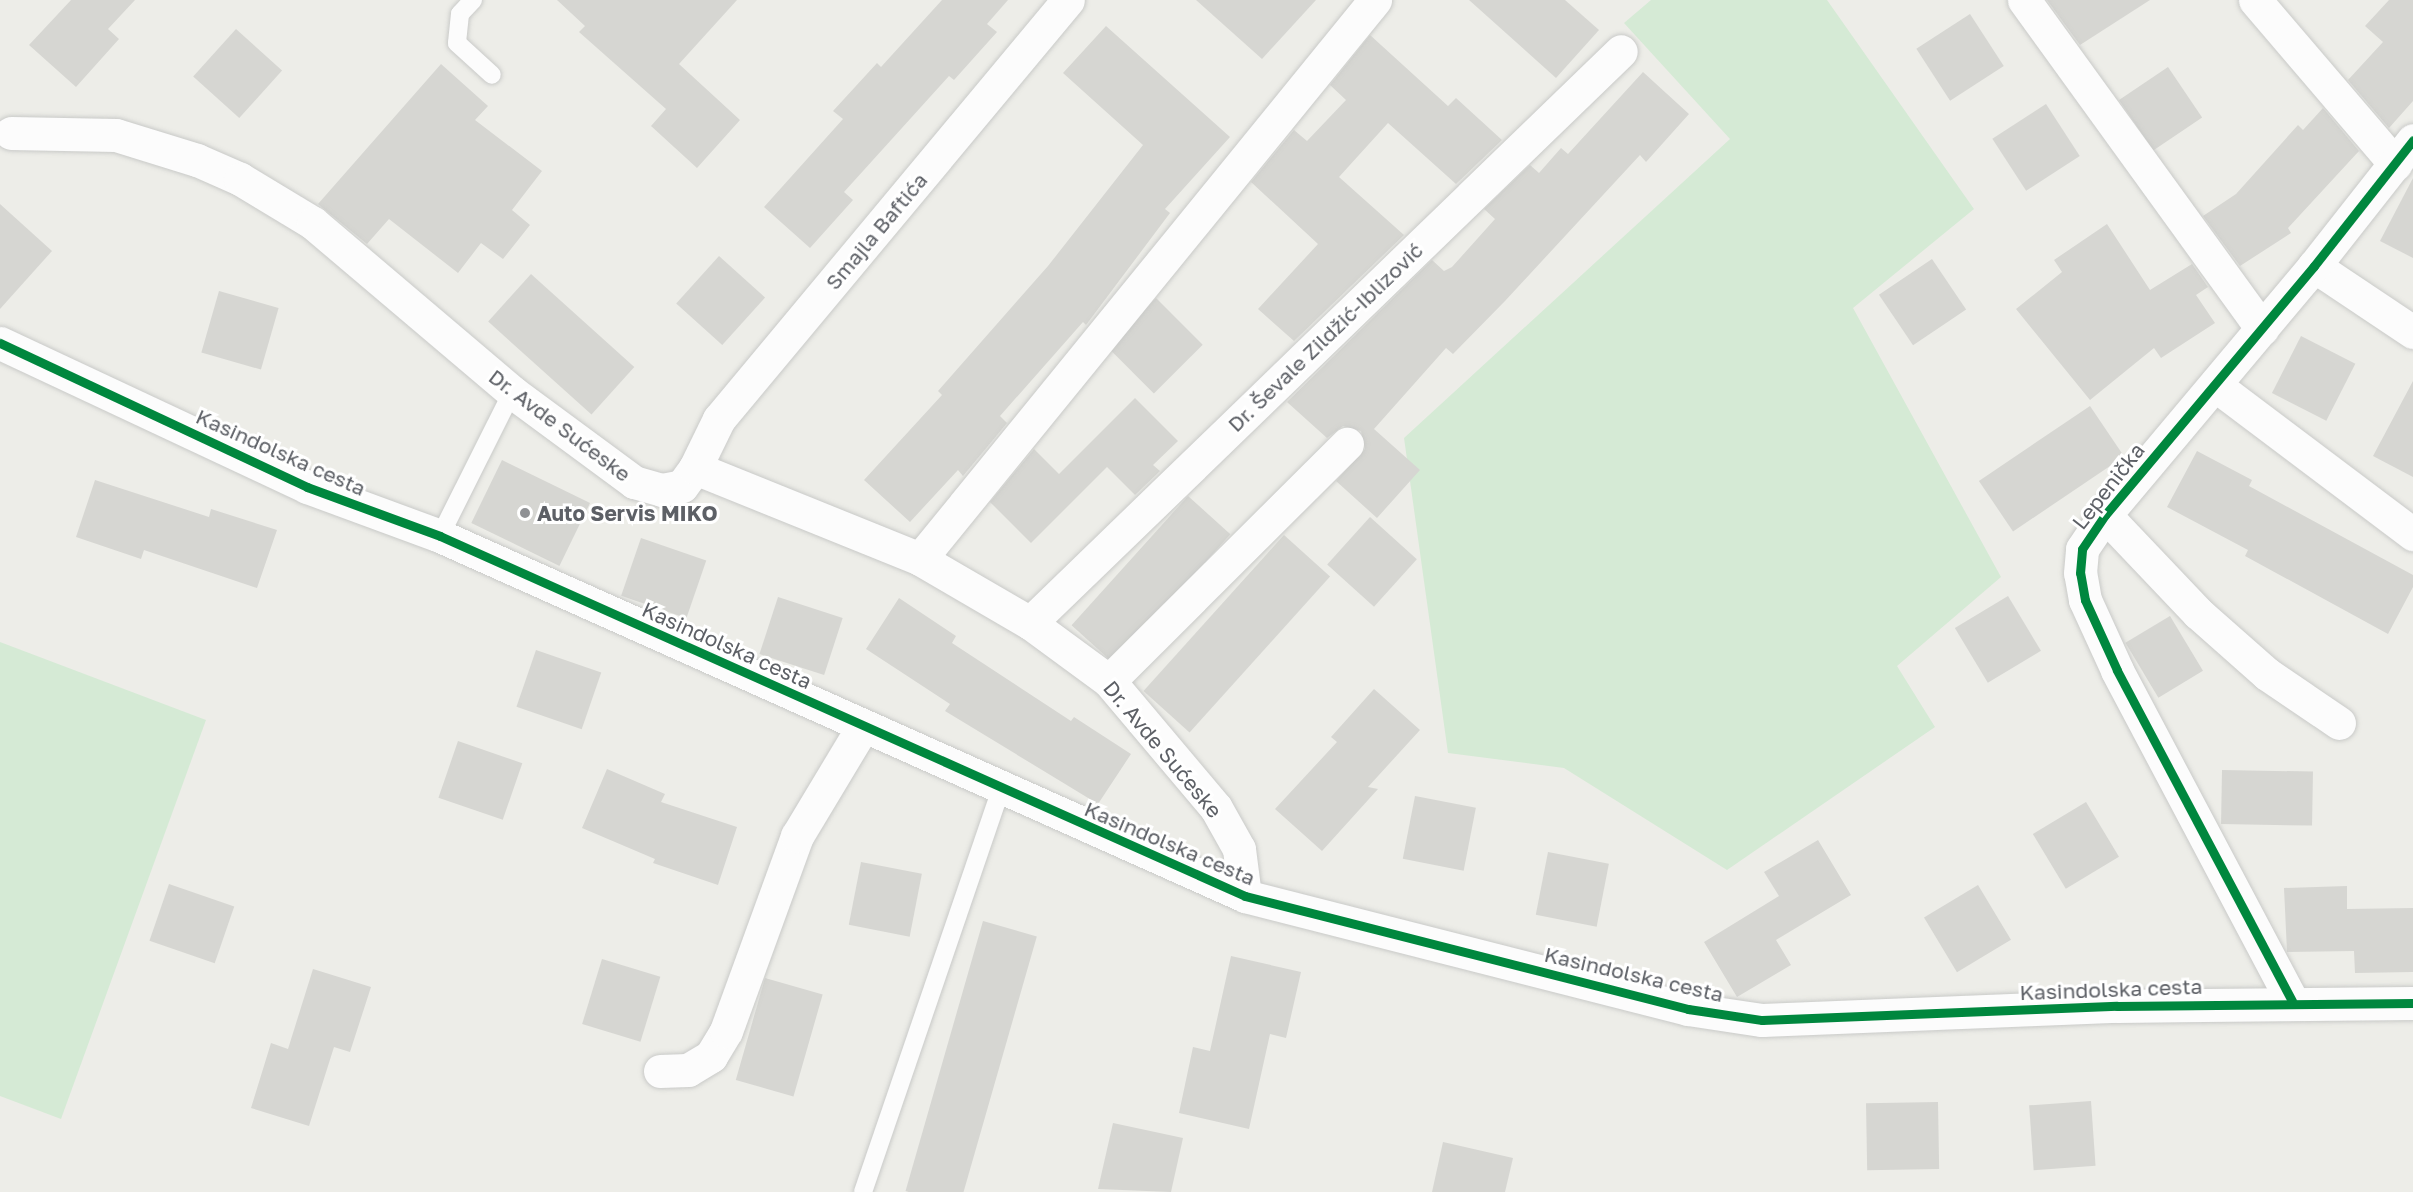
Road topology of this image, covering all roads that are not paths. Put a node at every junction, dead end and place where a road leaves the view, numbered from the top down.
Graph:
1 (473, 0) edge
2 (1068, 0) edge
3 (1375, 0) edge
4 (2024, 0) edge
5 (2255, 0) edge
6 (1621, 51) dead end
7 (492, 75) dead end
8 (5, 132) edge
9 (2404, 152) edge
10 (2314, 266) junction
11 (2262, 329) junction
12 (2413, 332) edge
13 (0, 343) edge
14 (2215, 385) junction
15 (512, 393) junction
16 (1347, 444) dead end
17 (695, 468) junction
18 (2105, 514) junction
19 (2413, 534) edge
20 (440, 536) junction
21 (920, 559) junction
22 (1030, 623) junction
23 (1109, 681) junction
24 (2339, 723) dead end
25 (863, 726) junction
26 (1000, 790) junction
27 (1245, 896) junction
28 (2292, 1001) junction
29 (2413, 1003) edge
30 (660, 1071) dead end
31 (863, 1192) edge

1 - 7 lane
2 - 17 street, Smajla Baftića
3 - 21 street
4 - 11 street
5 - 9 street, Lepenička
6 - 22 street, Dr. Ševale Zildžić-Iblizović
8 - 15 street, Dr. Avde Sućeske
9 - 10 street, Lepenička
10 - 11 street, Lepenička
10 - 12 street
11 - 14 street, Lepenička
13 - 20 street, Kasindolska cesta
14 - 18 street, Lepenička
14 - 19 street
15 - 17 street, Dr. Avde Sućeske
15 - 20 lane
16 - 23 street
17 - 21 street, Dr. Avde Sućeske
18 - 24 street
18 - 28 street, Lepenička
20 - 25 street, Kasindolska cesta
21 - 22 street, Dr. Avde Sućeske
22 - 23 street, Dr. Avde Sućeske
23 - 27 street, Dr. Avde Sućeske
25 - 26 street, Kasindolska cesta
25 - 30 street
26 - 27 street, Kasindolska cesta
26 - 31 lane
27 - 28 street, Kasindolska cesta
28 - 29 street, Kasindolska cesta

